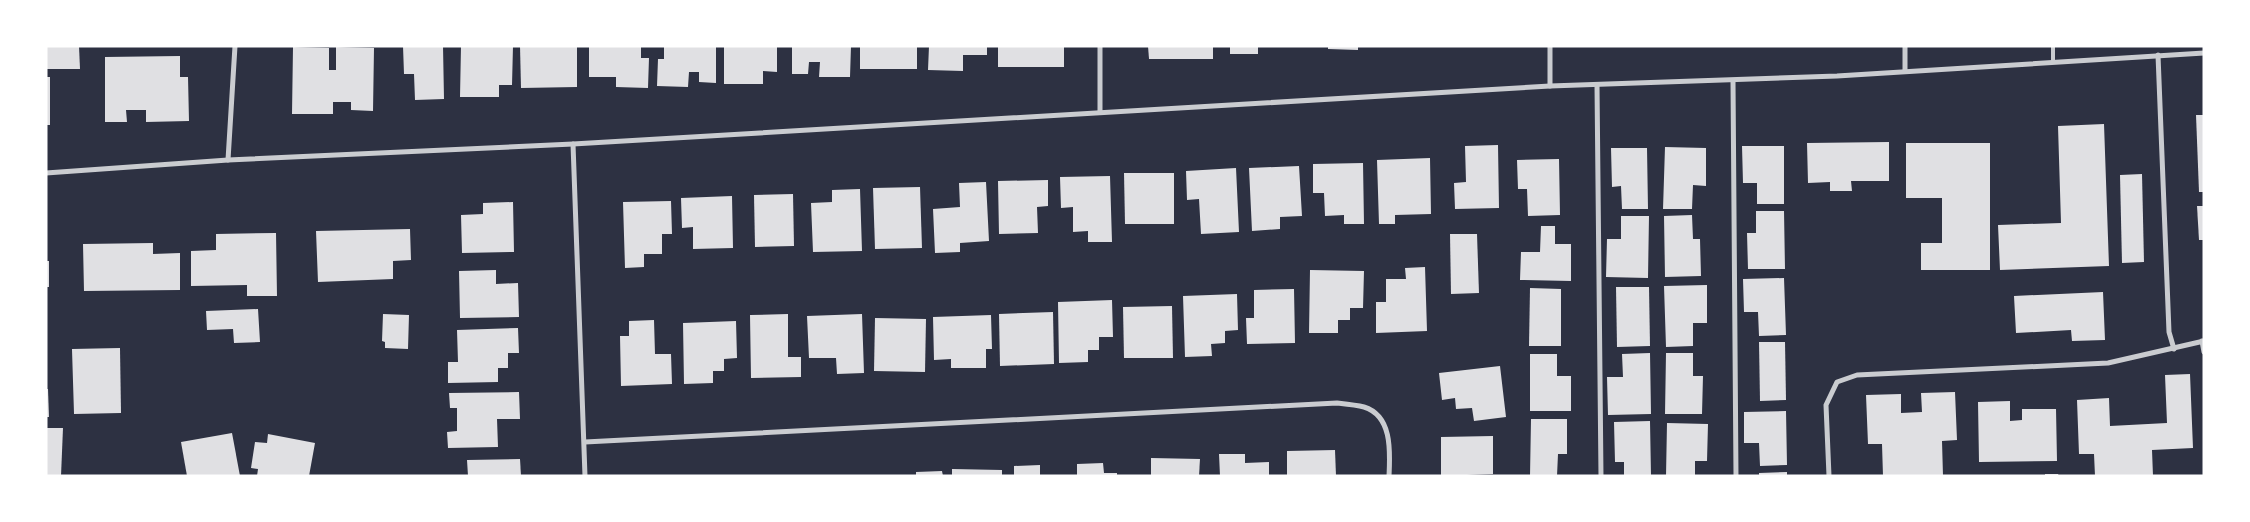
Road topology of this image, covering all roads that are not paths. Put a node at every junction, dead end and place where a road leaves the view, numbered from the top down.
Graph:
1 (234, 46) edge
2 (1100, 46) edge
3 (1550, 46) edge
4 (1905, 46) edge
5 (2052, 46) edge
6 (2204, 53) edge
7 (2158, 55) junction
8 (2052, 61) junction
9 (1905, 70) junction
10 (1733, 81) junction
11 (1597, 85) junction
12 (1550, 86) junction
13 (1100, 111) junction
14 (572, 144) junction
15 (228, 160) junction
16 (46, 173) edge
17 (2203, 341) edge
18 (2174, 349) junction
19 (2204, 352) edge
20 (585, 442) junction
21 (585, 476) edge
22 (1389, 476) edge
23 (1601, 476) edge
24 (1736, 476) edge
25 (1829, 476) edge

1 - 15 street
2 - 13 street
3 - 12 street
4 - 9 street
5 - 8 lane
6 - 7 street
7 - 8 street
7 - 18 street
8 - 9 street
9 - 10 street
10 - 11 street
10 - 24 street
11 - 12 street
11 - 23 street
12 - 13 street
13 - 14 street
14 - 15 street
14 - 20 street
15 - 16 street
17 - 18 street
17 - 19 street
18 - 25 street
20 - 21 street
20 - 22 street

